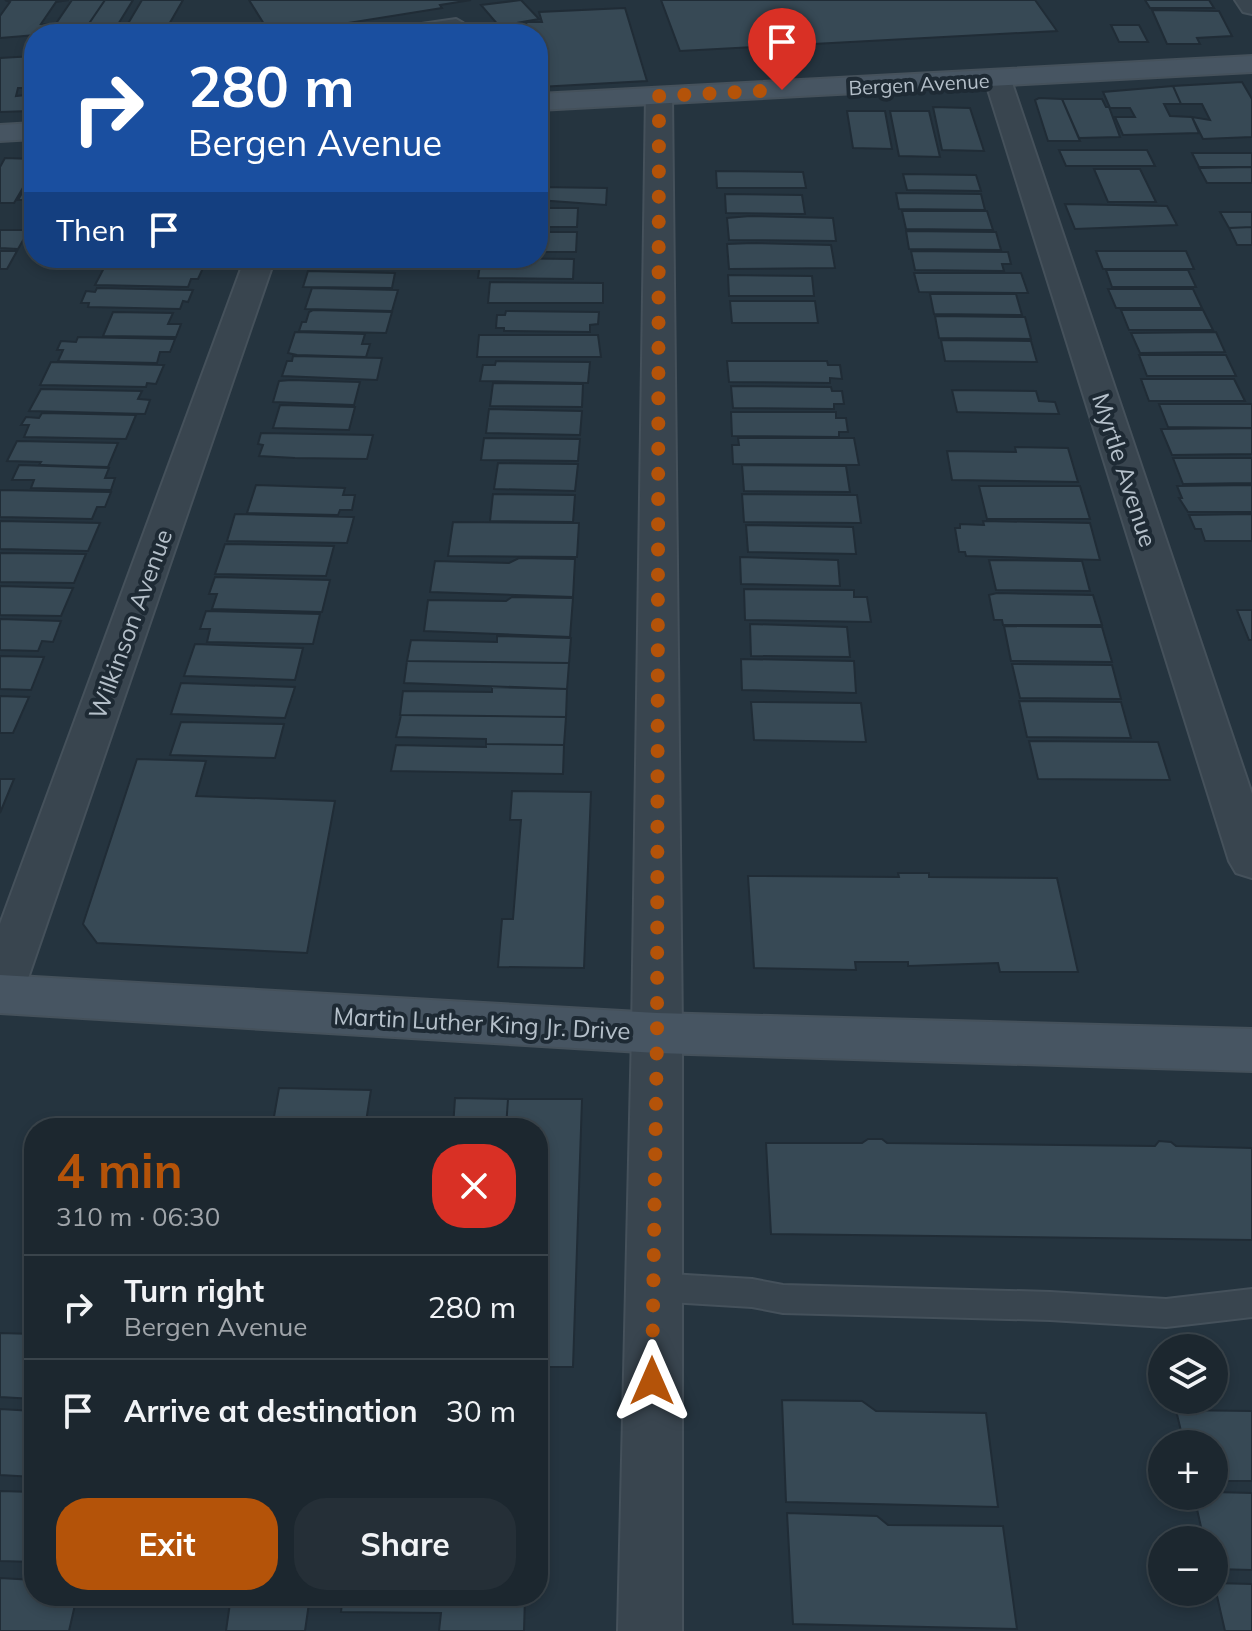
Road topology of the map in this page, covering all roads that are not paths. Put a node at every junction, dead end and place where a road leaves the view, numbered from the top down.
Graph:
1 (1247, 0) edge
2 (1252, 7) edge
3 (456, 23) dead end
4 (449, 24) edge
5 (1252, 64) edge
6 (998, 80) junction
7 (659, 96) junction
8 (548, 102) edge
9 (24, 132) edge
10 (0, 133) edge
11 (256, 268) edge
12 (1252, 861) edge
13 (0, 992) edge
14 (657, 1033) junction
15 (1252, 1050) edge
16 (653, 1287) junction
17 (1252, 1303) edge
18 (650, 1631) edge

1 - 2 street
3 - 4 lane
5 - 6 street, Bergen Avenue
6 - 7 street, Bergen Avenue
6 - 12 street, Myrtle Avenue
7 - 8 street, Bergen Avenue
7 - 14 street
9 - 10 street
11 - 13 street, Wilkinson Avenue
13 - 14 street, Martin Luther King Jr. Drive
14 - 15 street, Martin Luther King Jr. Drive
14 - 16 street
16 - 17 lane
16 - 18 street

